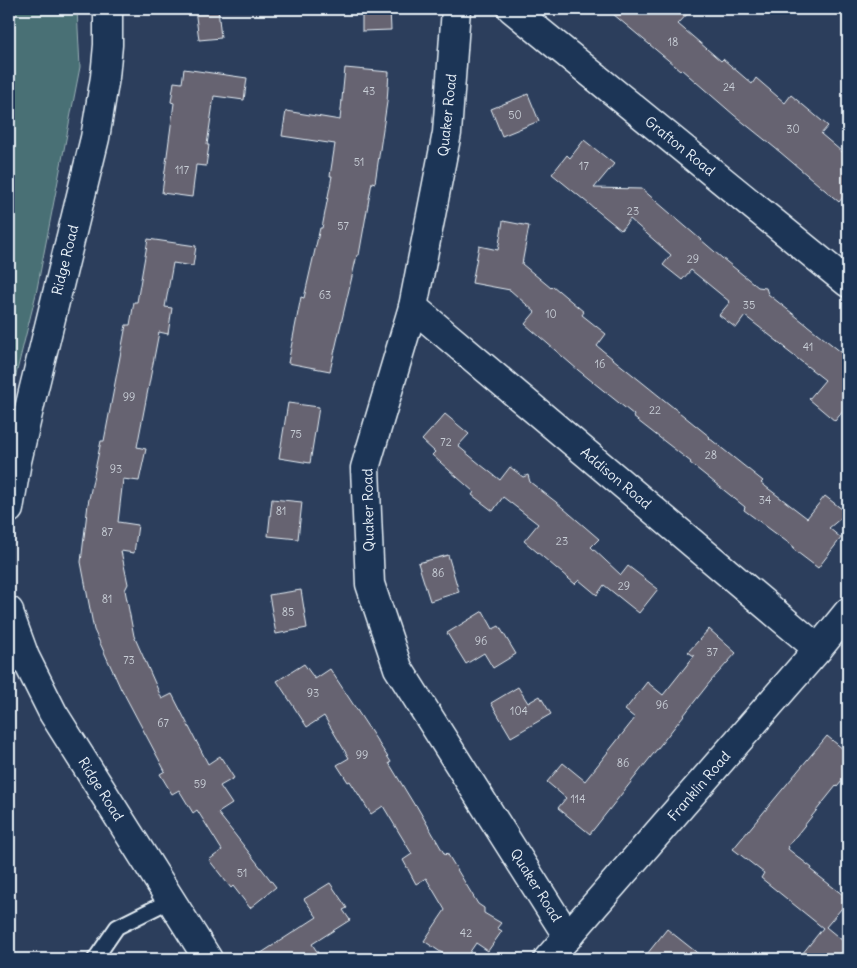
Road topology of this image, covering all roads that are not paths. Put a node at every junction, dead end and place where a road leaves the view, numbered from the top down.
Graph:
1 (108, 9) edge
2 (456, 9) edge
3 (512, 9) edge
4 (848, 284) edge
5 (413, 307) junction
6 (9, 509) edge
7 (848, 612) edge
8 (9, 616) edge
9 (818, 649) junction
10 (171, 900) junction
11 (568, 937) junction
12 (95, 959) edge
13 (208, 959) edge
14 (548, 959) edge

1 - 6 street, Ridge Road
2 - 5 street, Quaker Road
3 - 4 street, Grafton Road
5 - 9 street, Addison Road
5 - 11 street, Quaker Road
7 - 9 street, Franklin Road
8 - 10 street, Ridge Road
9 - 11 street, Franklin Road
10 - 12 lane
10 - 13 street, Ridge Road
11 - 14 street, Franklin Road

